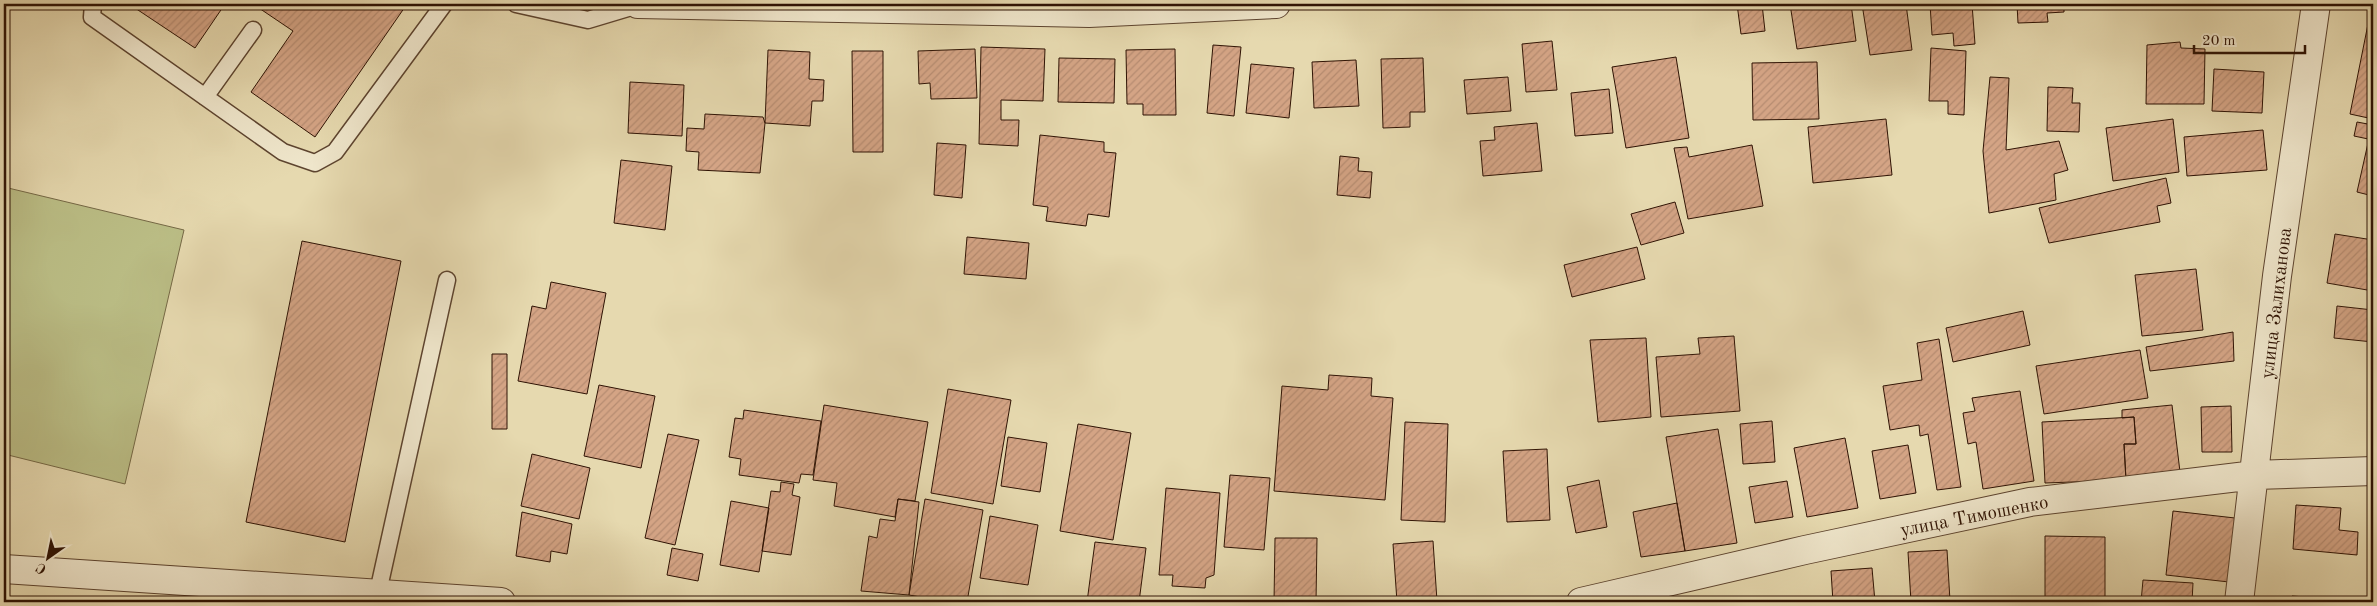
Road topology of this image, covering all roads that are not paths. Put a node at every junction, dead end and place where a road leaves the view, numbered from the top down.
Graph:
1 (92, 4) edge
2 (444, 4) edge
3 (516, 4) edge
4 (638, 4) edge
5 (1276, 4) edge
6 (2316, 4) edge
7 (1089, 8) edge
8 (253, 30) dead end
9 (205, 97) junction
10 (447, 280) dead end
11 (2373, 471) edge
12 (2255, 475) junction
13 (4, 569) edge
14 (378, 592) junction
15 (501, 602) edge
16 (1581, 602) edge
17 (2239, 602) edge

1 - 9 lane
2 - 9 lane
3 - 4 lane
4 - 7 street
5 - 7 street
6 - 12 street, улица Залиханова
8 - 9 lane
10 - 14 lane
11 - 12 street, улица Тимошенко
12 - 16 street, улица Тимошенко
12 - 17 street, улица Залиханова
13 - 14 street
14 - 15 street

